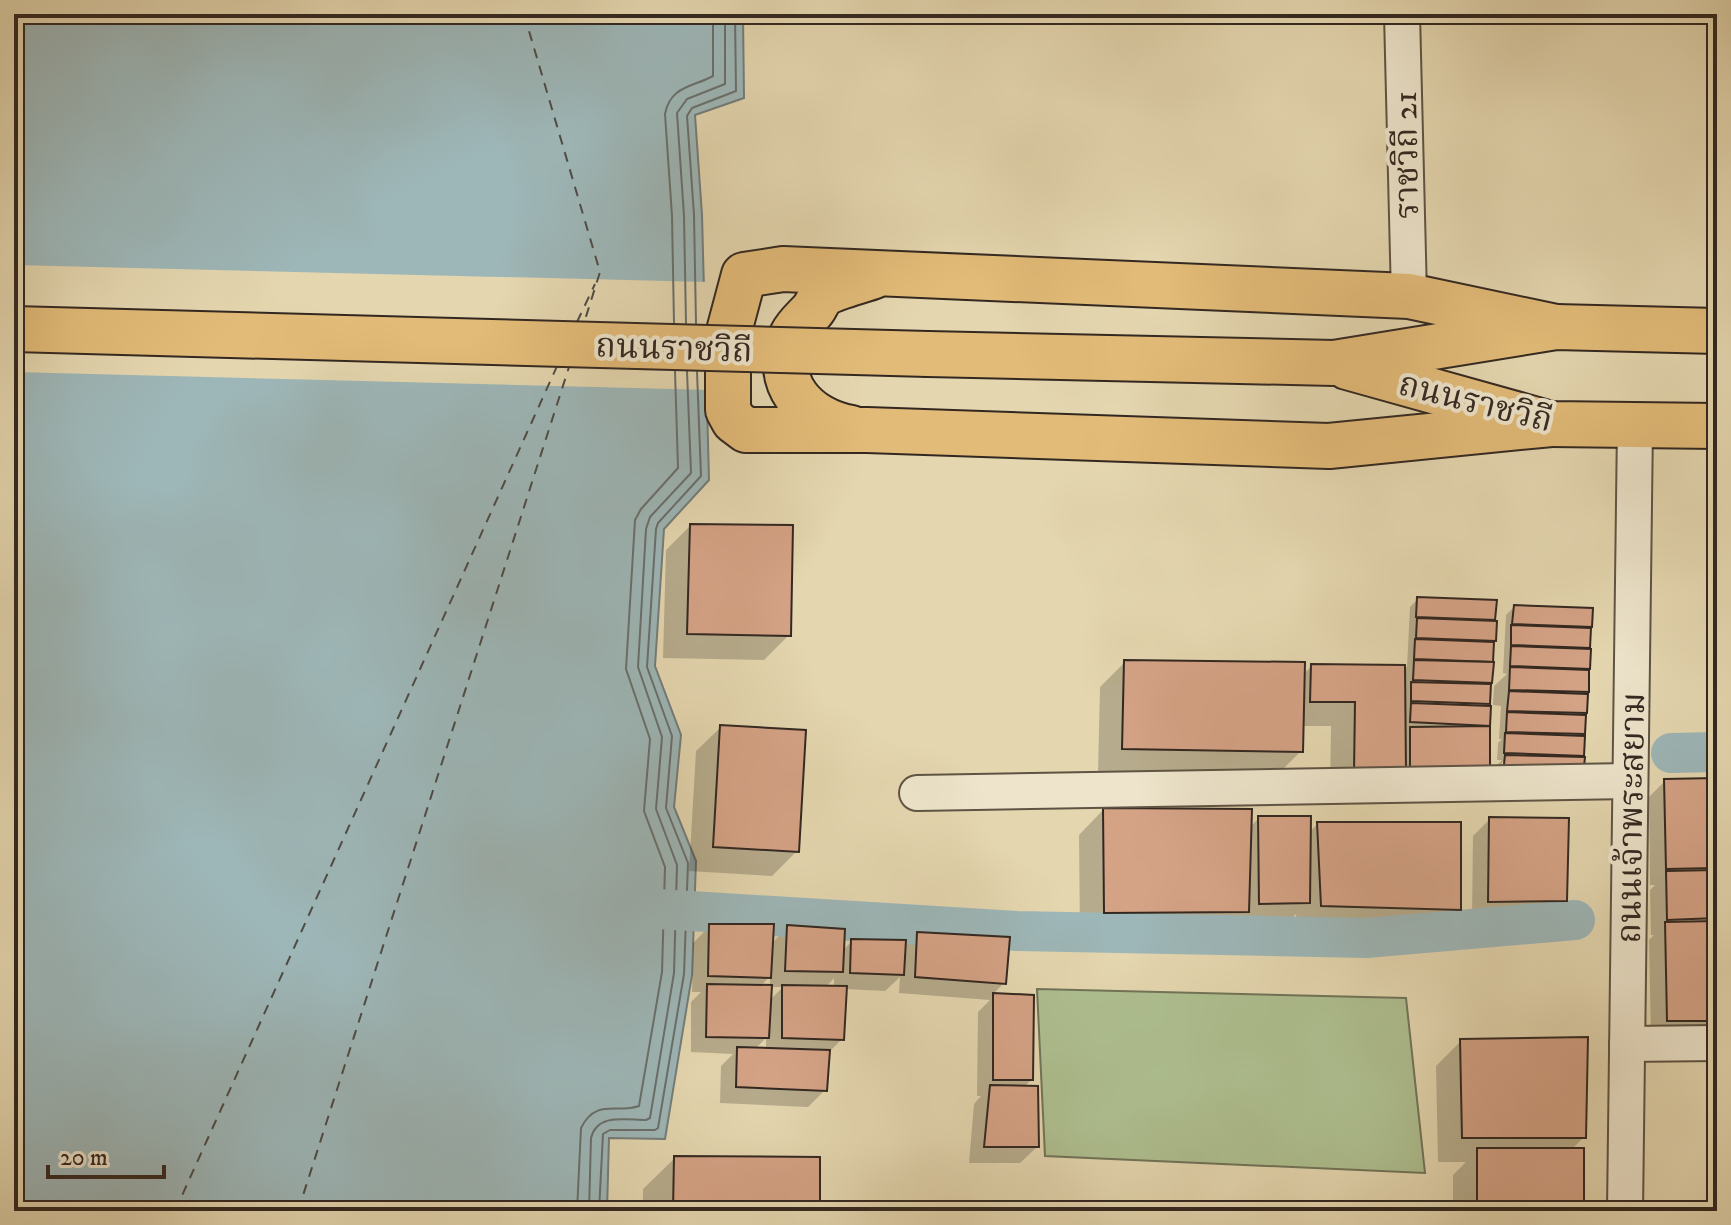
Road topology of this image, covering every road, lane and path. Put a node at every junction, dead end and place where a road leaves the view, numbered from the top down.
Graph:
1 (1402, 14) edge
2 (888, 272) junction
3 (1409, 296) junction
4 (1556, 327) junction
5 (14, 329) edge
6 (1717, 331) edge
7 (1334, 363) junction
8 (1551, 424) junction
9 (1635, 425) junction
10 (1717, 426) edge
11 (867, 430) junction
12 (1630, 781) junction
13 (917, 793) dead end
14 (1717, 1043) edge
15 (1627, 1044) junction
16 (1625, 1211) edge

1 - 3 street, ราชวิถี 21
2 - 3 main road
2 - 11 main road
2 - 11 main road
3 - 4 main road
4 - 6 main road, ถนนราชวิถี
4 - 7 main road, ถนนราชวิถี
5 - 7 main road, ถนนราชวิถี, bridge
7 - 8 main road, ถนนราชวิถี
8 - 9 main road, ถนนราชวิถี
8 - 11 main road
9 - 10 main road, ถนนราชวิถี
9 - 12 street, ถนนเจ้าพระสยาม
12 - 13 street
12 - 15 street, ถนนเจ้าพระสยาม
14 - 15 street
15 - 16 street, ถนนเจ้าพระสยาม

